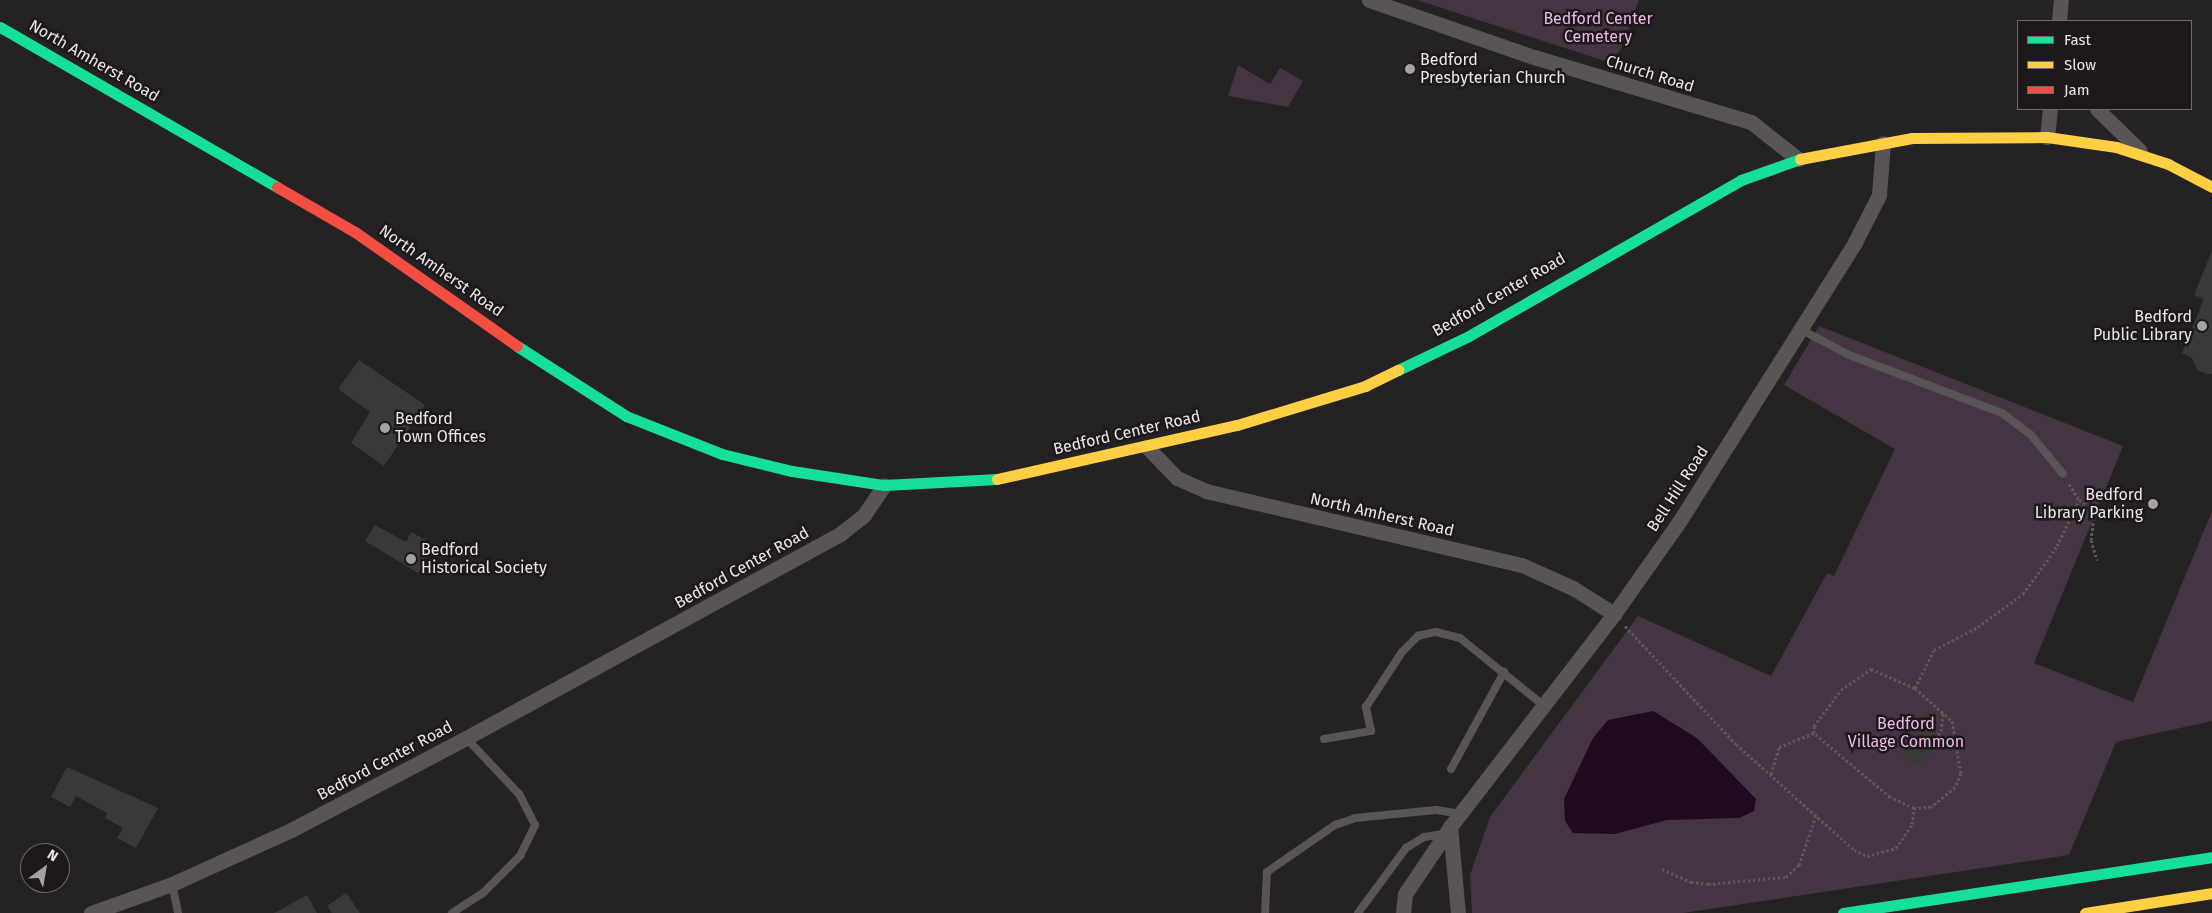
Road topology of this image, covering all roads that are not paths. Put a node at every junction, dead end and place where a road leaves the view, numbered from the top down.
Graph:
1 (1369, 0) edge
2 (2061, 0) edge
3 (2059, 20) edge
4 (0, 27) edge
5 (2050, 110) edge
6 (2098, 110) edge
7 (2047, 138) junction
8 (1883, 143) junction
9 (2149, 158) junction
10 (1798, 159) junction
11 (2212, 187) edge
12 (1800, 329) junction
13 (1147, 447) junction
14 (2063, 474) road end
15 (884, 485) junction
16 (1614, 614) junction
17 (1504, 672) junction
18 (1543, 705) junction
19 (466, 738) junction
20 (1324, 738) dead end
21 (1451, 769) dead end
22 (1460, 814) junction
23 (1448, 831) junction
24 (2212, 856) edge
25 (172, 884) junction
26 (2212, 893) edge
27 (90, 913) edge
28 (178, 913) edge
29 (452, 913) edge
30 (1265, 913) edge
31 (1358, 913) edge
32 (1402, 913) edge
33 (1458, 913) edge
34 (1843, 913) edge
35 (2085, 913) edge

1 - 10 street, Church Road
2 - 3 street
4 - 15 main road, North Amherst Road
5 - 7 street
6 - 9 street
7 - 8 main road, Bedford Center Road
7 - 9 main road, Bedford Center Road
8 - 10 main road, Bedford Center Road
8 - 12 street, Bell Hill Road
9 - 11 main road, Bedford Center Road
10 - 13 main road, Bedford Center Road
12 - 14 lane
12 - 16 street, Bell Hill Road
13 - 15 main road, Bedford Center Road
13 - 16 street, North Amherst Road
15 - 19 street, Bedford Center Road
16 - 18 street, Bell Hill Road
17 - 18 lane
17 - 20 lane
17 - 21 lane
18 - 22 street, Bell Hill Road
19 - 25 street, Bedford Center Road
19 - 29 lane
22 - 23 street, Bell Hill Road
22 - 30 lane
23 - 31 lane
23 - 32 street, Bell Hill Road
23 - 33 street
24 - 34 main road
25 - 27 street, Bedford Center Road
25 - 28 lane
26 - 35 main road

